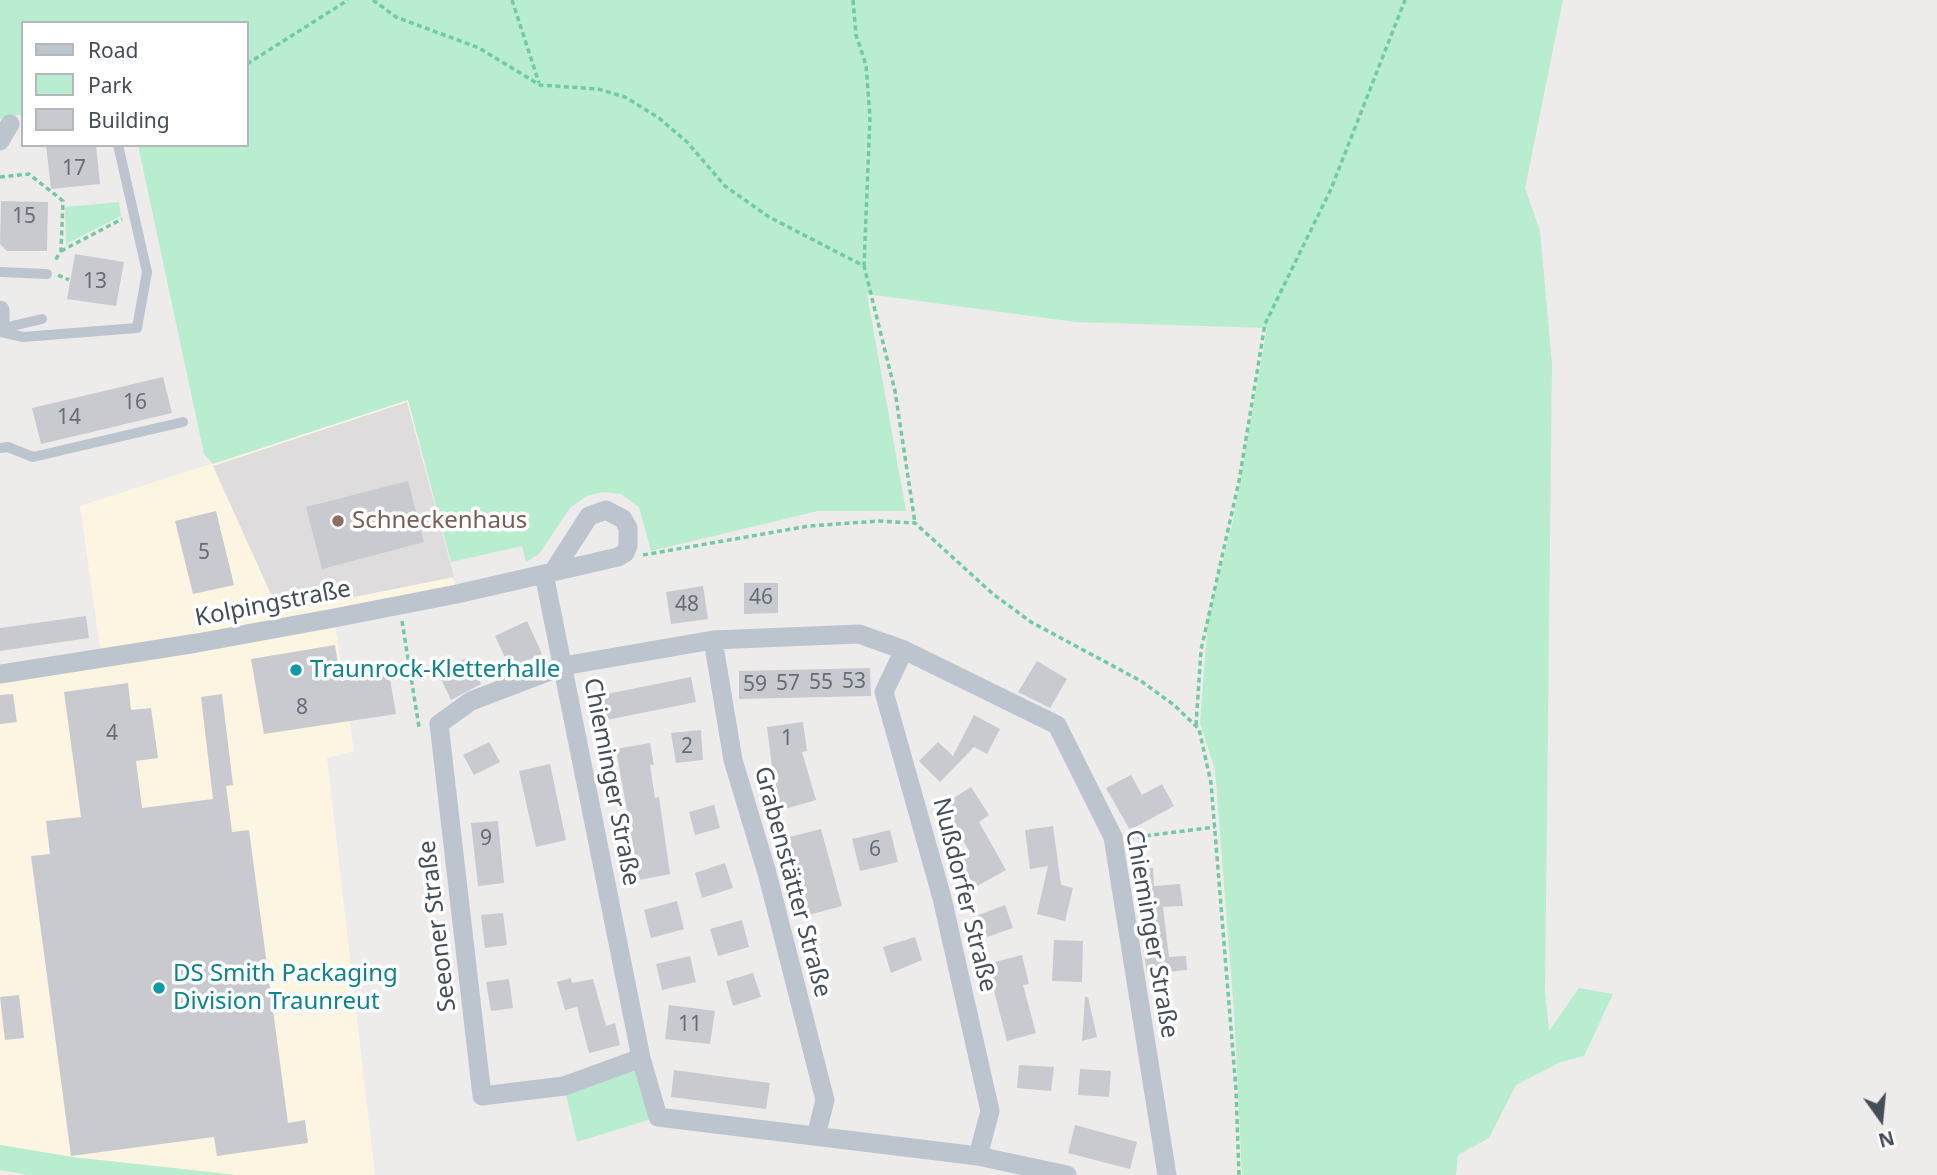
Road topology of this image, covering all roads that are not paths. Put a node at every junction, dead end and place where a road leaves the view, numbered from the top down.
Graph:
1 (118, 147) edge
2 (0, 272) edge
3 (47, 274) road end
4 (0, 310) edge
5 (42, 319) dead end
6 (0, 328) edge
7 (183, 422) dead end
8 (0, 449) edge
9 (549, 573) junction
10 (713, 640) junction
11 (904, 650) junction
12 (563, 666) junction
13 (0, 674) edge
14 (641, 1058) junction
15 (816, 1136) junction
16 (978, 1156) junction
17 (1068, 1175) edge
18 (1167, 1175) edge

1 - 6 lane
2 - 3 lane
4 - 6 street
5 - 6 lane
7 - 8 lane
9 - 9 street, Kolpingstraße
9 - 12 street, Chieminger Straße
9 - 13 street, Kolpingstraße
10 - 11 street, Chieminger Straße
10 - 12 street, Chieminger Straße
10 - 15 street, Grabenstätter Straße
11 - 16 street, Nußdorfer Straße
11 - 18 street, Chieminger Straße
12 - 14 street, Chieminger Straße
12 - 14 street, Seeoner Straße
14 - 15 street, Chieminger Straße
15 - 16 street, Chieminger Straße
16 - 17 street, Chieminger Straße

